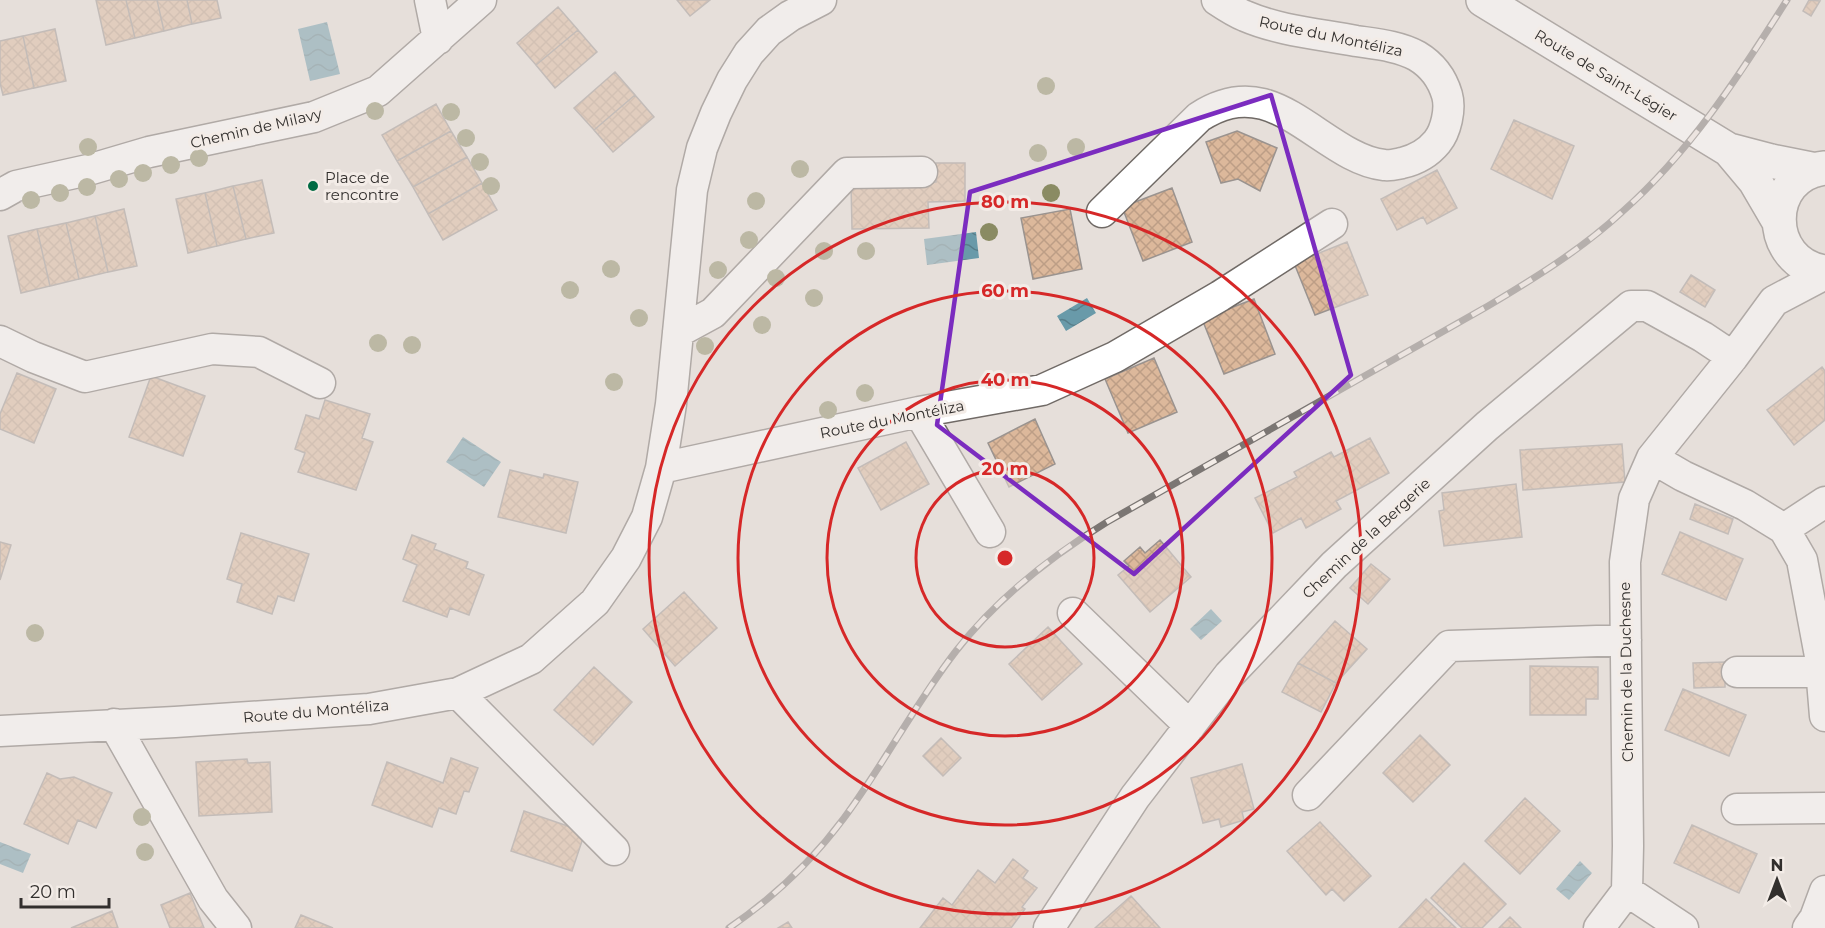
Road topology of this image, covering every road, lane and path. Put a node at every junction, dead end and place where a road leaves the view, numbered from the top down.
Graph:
1 (430, 0) edge
2 (482, 0) edge
3 (821, 0) edge
4 (1217, 0) edge
5 (1483, 0) edge
6 (438, 39) junction
7 (1729, 150) junction
8 (1820, 169) edge
9 (922, 172) dead end
10 (0, 195) edge
11 (1102, 212) dead end
12 (1332, 224) dead end
13 (1781, 232) junction
14 (1825, 273) edge
15 (1774, 301) junction
16 (678, 332) junction
17 (0, 341) edge
18 (1733, 357) junction
19 (320, 383) dead end
20 (920, 412) junction
21 (1652, 458) junction
22 (661, 468) junction
23 (1825, 502) edge
24 (1784, 529) junction
25 (990, 532) dead end
26 (1072, 613) dead end
27 (1626, 640) junction
28 (1822, 661) edge
29 (1737, 672) dead end
30 (458, 693) junction
31 (1825, 716) edge
32 (114, 724) junction
33 (1190, 726) junction
34 (0, 731) edge
35 (1308, 795) dead end
36 (1825, 808) edge
37 (1737, 809) dead end
38 (614, 850) dead end
39 (1627, 891) junction
40 (1825, 891) edge
41 (236, 928) edge
42 (1049, 928) edge
43 (1599, 928) edge
44 (1683, 928) edge
45 (1808, 928) edge

1 - 6 street
2 - 6 street, Chemin de Milavy
3 - 16 street, Route du Montéliza
4 - 11 street, Route du Montéliza
5 - 7 main road, Route de Saint-Légier
6 - 10 street, Chemin de Milavy
7 - 8 main road, Route de Saint-Légier
7 - 13 main road, Route de Saint-Légier
8 - 13 main road
9 - 16 street
12 - 20 street, Route du Montéliza
13 - 14 main road, Route de Saint-Légier
13 - 15 street, Chemin de la Duchesne
14 - 15 street, Chemin de la Duchesne
15 - 18 street, Chemin de la Duchesne
16 - 22 street, Route du Montéliza
17 - 19 street
18 - 21 street, Chemin de la Duchesne
18 - 33 street, Chemin de la Bergerie
20 - 22 street, Route du Montéliza
20 - 25 street
21 - 24 street
21 - 27 street, Chemin de la Duchesne
22 - 30 street, Route du Montéliza
23 - 24 street
24 - 28 street
26 - 33 street
27 - 35 street
27 - 39 street, Chemin de la Duchesne
28 - 29 street
28 - 31 street
30 - 32 street, Route du Montéliza
30 - 38 street
32 - 34 street, Route du Montéliza
32 - 41 street
33 - 42 street, Chemin de la Bergerie
36 - 37 street
39 - 43 street
39 - 44 street
40 - 45 street

